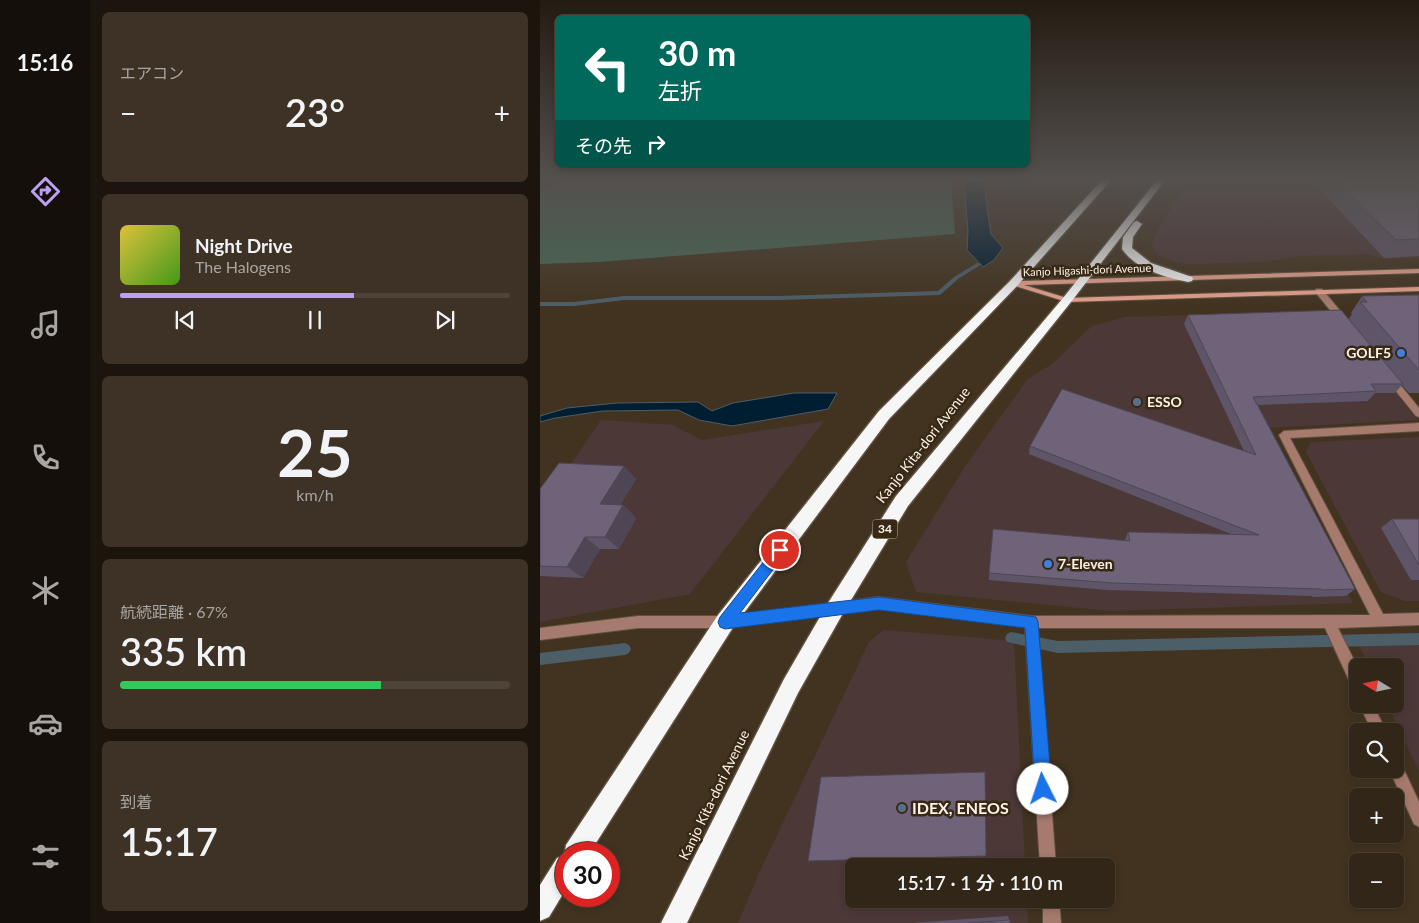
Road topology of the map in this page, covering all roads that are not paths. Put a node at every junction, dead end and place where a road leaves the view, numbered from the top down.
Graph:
1 (1069, 222) edge
2 (1129, 222) edge
3 (1140, 222) edge
4 (1419, 271) edge
5 (1188, 279) junction
6 (1081, 281) junction
7 (1013, 284) junction
8 (1419, 289) edge
9 (1319, 291) junction
10 (1067, 300) junction
11 (1351, 330) edge
12 (1382, 368) edge
13 (1419, 414) edge
14 (1419, 427) edge
15 (835, 609) junction
16 (1379, 619) junction
17 (1419, 619) edge
18 (725, 622) junction
19 (1032, 627) junction
20 (1331, 627) junction
21 (540, 634) edge
22 (1349, 666) edge
23 (1400, 778) edge
24 (1419, 819) edge
25 (583, 842) edge
26 (1047, 858) edge
27 (555, 884) edge
28 (540, 908) edge
29 (1051, 908) edge
30 (674, 923) edge
31 (1052, 923) edge

1 - 7 highway
2 - 6 highway, Kanjo Kita-dori Avenue / 34
3 - 5 highway
4 - 5 main road, Kanjo Higashi-dori Avenue
5 - 6 main road, Kanjo Higashi-dori Avenue
6 - 7 main road, Kanjo Higashi-dori Avenue
6 - 10 highway, Kanjo Kita-dori Avenue / 34
7 - 10 main road, Kanjo Higashi-dori Avenue
7 - 18 highway
8 - 9 main road, Kanjo Higashi-dori Avenue
9 - 10 main road, Kanjo Higashi-dori Avenue
9 - 11 street
10 - 15 highway, Kanjo Kita-dori Avenue / 34
12 - 13 street
14 - 16 street
15 - 18 street
15 - 19 street
15 - 30 highway, Kanjo Kita-dori Avenue / 34
16 - 17 street
16 - 20 street
18 - 21 street
18 - 25 highway
19 - 20 street
19 - 26 street
20 - 22 street
23 - 24 street
27 - 28 highway
29 - 31 street

